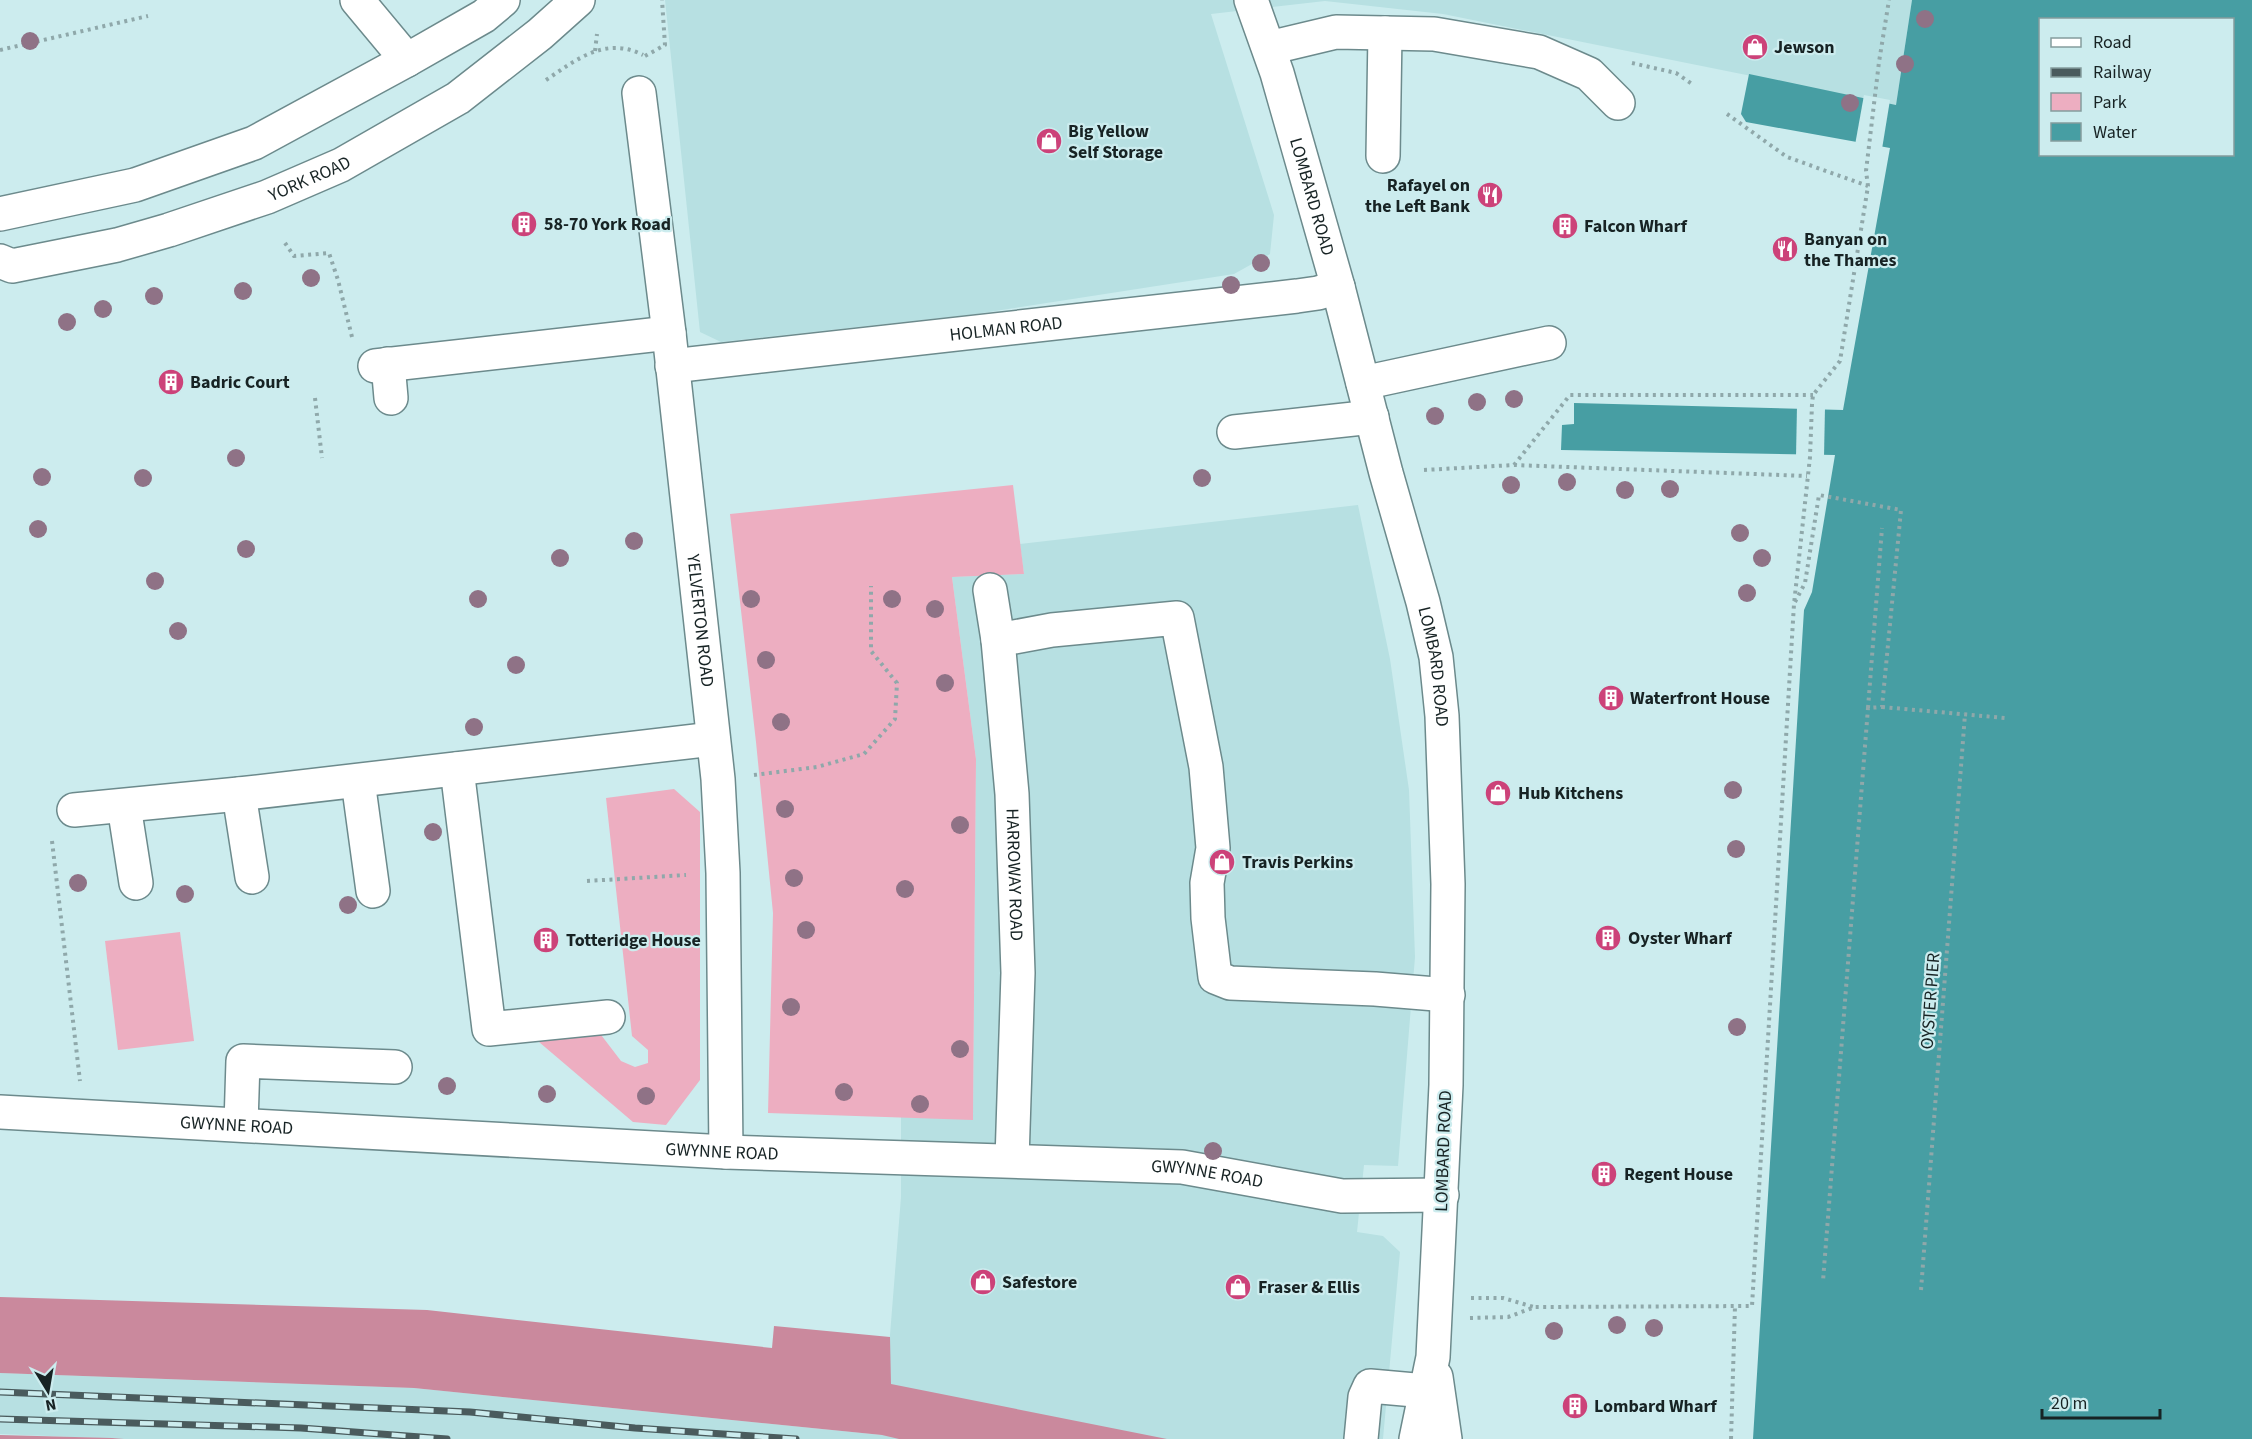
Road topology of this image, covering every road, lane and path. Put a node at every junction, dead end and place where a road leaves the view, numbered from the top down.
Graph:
1 (357, 0) edge
2 (503, 0) edge
3 (578, 0) edge
4 (662, 0) edge
5 (1251, 0) edge
6 (1889, 0) edge
7 (148, 16) dead end
8 (1385, 33) junction
9 (1269, 48) junction
10 (0, 51) edge
11 (407, 60) junction
12 (540, 84) dead end
13 (639, 93) dead end
14 (1618, 103) dead end
15 (1727, 114) dead end
16 (1383, 156) dead end
17 (1868, 186) junction
18 (0, 214) edge
19 (285, 243) dead end
20 (0, 261) edge
21 (1338, 287) junction
22 (669, 333) junction
23 (1549, 343) dead end
24 (381, 365) junction
25 (672, 366) junction
26 (1362, 383) junction
27 (1813, 396) junction
28 (315, 398) dead end
29 (391, 398) dead end
30 (1372, 417) junction
31 (1234, 432) dead end
32 (322, 458) dead end
33 (1514, 465) junction
34 (1386, 473) junction
35 (1807, 476) junction
36 (1882, 528) dead end
37 (871, 586) dead end
38 (990, 590) dead end
39 (1794, 604) junction
40 (998, 640) junction
41 (1882, 706) junction
42 (1868, 708) junction
43 (1965, 714) junction
44 (2005, 718) dead end
45 (713, 739) junction
46 (457, 770) junction
47 (718, 779) junction
48 (358, 781) junction
49 (238, 794) junction
50 (124, 806) junction
51 (74, 810) joint
52 (723, 873) junction
53 (252, 877) dead end
54 (587, 881) dead end
55 (136, 883) dead end
56 (372, 891) dead end
57 (1448, 995) junction
58 (608, 1017) dead end
59 (394, 1067) dead end
60 (0, 1112) edge
61 (84, 1115) junction
62 (241, 1124) junction
63 (726, 1152) junction
64 (1012, 1160) junction
65 (1442, 1195) junction
66 (1823, 1281) dead end
67 (1921, 1290) dead end
68 (1461, 1298) dead end
69 (1735, 1306) junction
70 (1535, 1307) junction
71 (1437, 1319) junction
72 (1433, 1357) junction
73 (1426, 1391) junction
74 (1361, 1439) edge
75 (1416, 1439) edge
76 (1445, 1439) edge
77 (1731, 1439) edge

1 - 11 main road
2 - 11 main road
3 - 20 main road, YORK ROAD
4 - 12 path
5 - 9 main road, LOMBARD ROAD
6 - 17 path
7 - 10 path
8 - 9 main road
8 - 14 main road
8 - 16 main road
9 - 21 main road, LOMBARD ROAD
11 - 18 main road
13 - 22 main road, YELVERTON ROAD
15 - 17 path
17 - 27 path
19 - 24 path
21 - 25 main road, HOLMAN ROAD
21 - 26 main road, LOMBARD ROAD
22 - 24 main road
22 - 25 main road, YELVERTON ROAD
23 - 26 main road
24 - 29 main road
25 - 45 main road, YELVERTON ROAD
26 - 30 main road, LOMBARD ROAD
27 - 33 path
27 - 35 path
28 - 32 path
30 - 31 main road
30 - 34 main road, LOMBARD ROAD
33 - 34 path
33 - 35 path
34 - 57 main road, LOMBARD ROAD
35 - 39 path
36 - 42 path
37 - 47 path
38 - 40 main road, HARROWAY ROAD
39 - 41 path
39 - 69 path
40 - 57 main road
40 - 64 main road, HARROWAY ROAD
41 - 42 path
41 - 43 path
42 - 66 path
43 - 44 path
43 - 67 path, OYSTER PIER
45 - 46 main road
45 - 47 main road, YELVERTON ROAD
46 - 48 main road
46 - 58 main road
47 - 52 main road, YELVERTON ROAD
48 - 49 main road
48 - 56 main road
49 - 50 main road
49 - 53 main road
50 - 51 main road
50 - 55 main road
51 - 61 path
52 - 54 path
52 - 63 main road, YELVERTON ROAD
57 - 65 main road, LOMBARD ROAD
59 - 62 main road
60 - 61 main road, GWYNNE ROAD
61 - 62 main road, GWYNNE ROAD
62 - 63 main road, GWYNNE ROAD
63 - 64 main road, GWYNNE ROAD
64 - 65 main road, GWYNNE ROAD
65 - 71 main road, LOMBARD ROAD
68 - 70 path
69 - 70 path
69 - 77 path
70 - 71 path
71 - 72 main road, LOMBARD ROAD
72 - 73 main road, LOMBARD ROAD
72 - 76 main road, LOMBARD ROAD
73 - 74 main road
73 - 75 main road, LOMBARD ROAD

